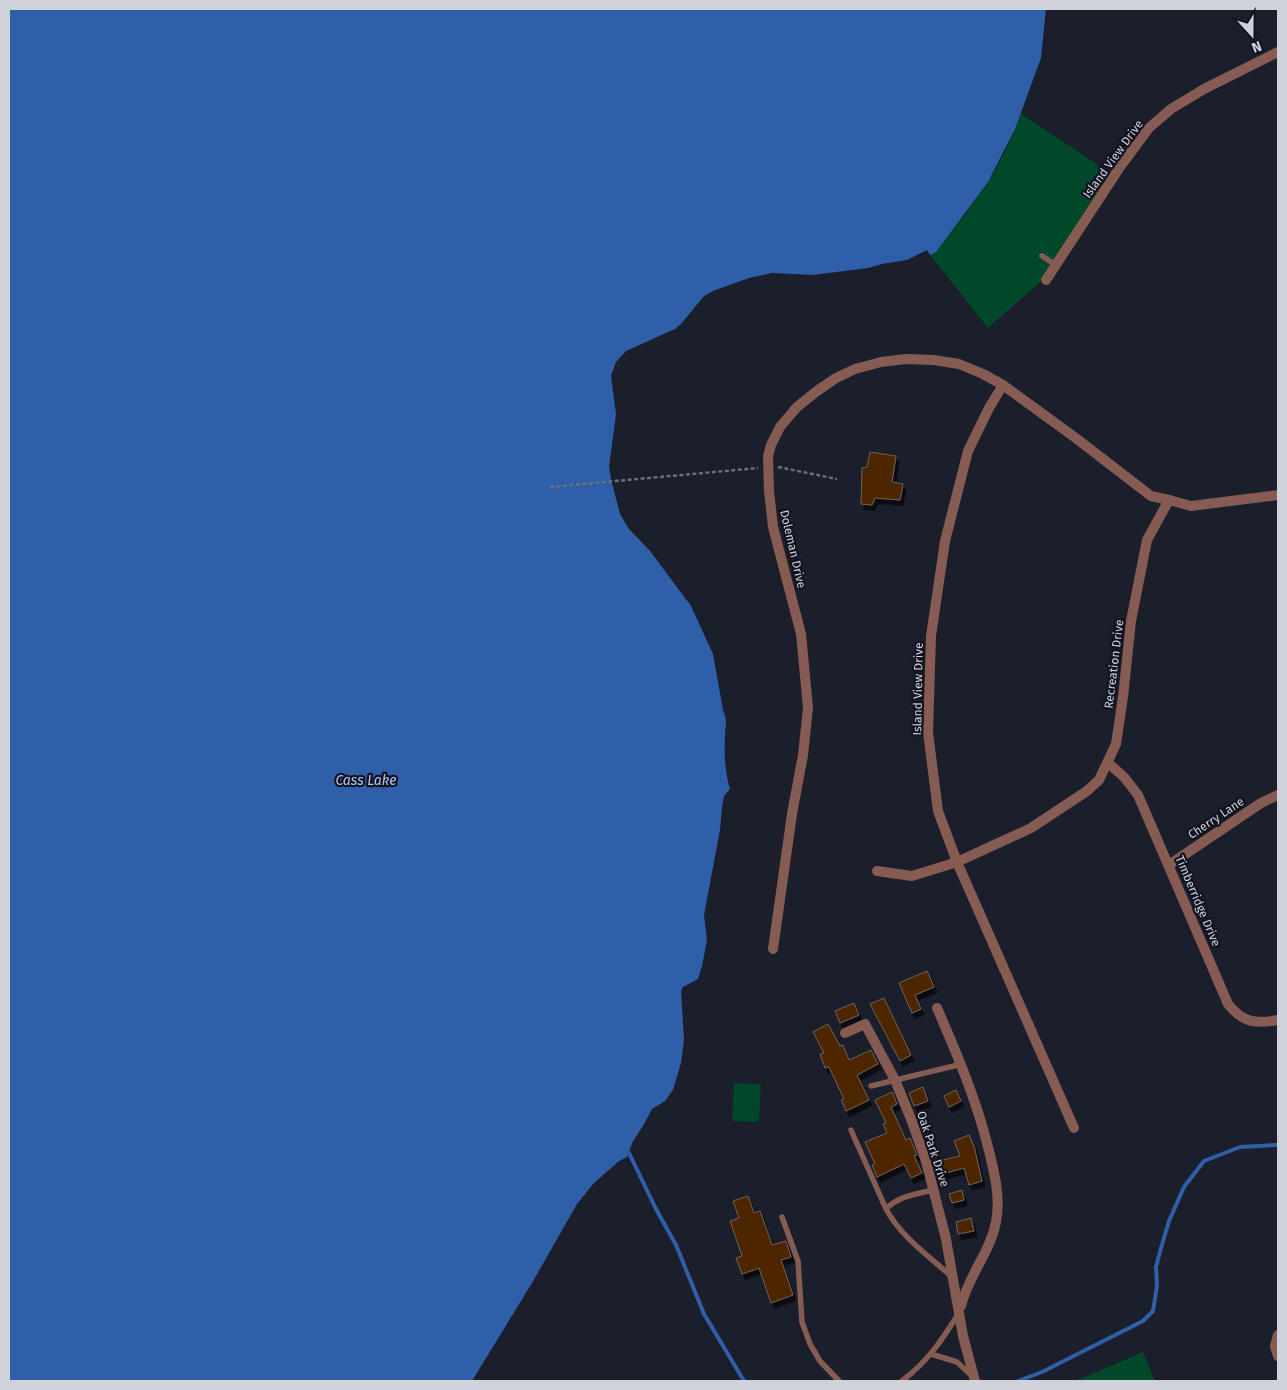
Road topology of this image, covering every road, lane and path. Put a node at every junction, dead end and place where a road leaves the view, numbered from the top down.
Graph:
1 (1278, 52) edge
2 (1042, 256) dead end
3 (1056, 265) junction
4 (1046, 280) dead end
5 (1002, 385) junction
6 (768, 467) junction
7 (837, 479) dead end
8 (550, 487) dead end
9 (1278, 495) edge
10 (1169, 500) junction
11 (1108, 763) junction
12 (1278, 795) edge
13 (957, 862) junction
14 (1169, 865) junction
15 (877, 872) dead end
16 (773, 949) dead end
17 (936, 1008) dead end
18 (1278, 1020) edge
19 (845, 1033) dead end
20 (962, 1064) junction
21 (895, 1080) junction
22 (871, 1086) dead end
23 (1074, 1128) dead end
24 (851, 1130) dead end
25 (933, 1190) junction
26 (886, 1209) junction
27 (782, 1217) dead end
28 (954, 1279) junction
29 (960, 1311) junction
30 (1278, 1335) edge
31 (931, 1354) junction
32 (1278, 1356) edge
33 (974, 1379) edge
34 (839, 1381) edge
35 (902, 1381) edge

1 - 3 street, Island View Drive
2 - 3 lane
3 - 4 street, Island View Drive
5 - 6 street, Doleman Drive
5 - 10 street, Doleman Drive
5 - 13 street, Island View Drive
6 - 7 path
6 - 8 path
6 - 16 street, Doleman Drive
9 - 10 street
10 - 11 street, Recreation Drive
11 - 13 street, Recreation Drive
11 - 14 street, Timberridge Drive
12 - 14 street, Cherry Lane
13 - 15 street, Recreation Drive
13 - 23 street, Island View Drive
14 - 18 street, Timberridge Drive
17 - 20 street, Oak Park Drive
19 - 21 street, Oak Park Drive
20 - 21 lane
20 - 29 street, Oak Park Drive
21 - 22 lane
21 - 25 street, Oak Park Drive
24 - 26 lane
25 - 26 lane
25 - 28 street, Oak Park Drive
26 - 28 lane
27 - 34 lane
28 - 29 street, Oak Park Drive
29 - 31 lane
29 - 33 street, Oak Park Drive
30 - 32 street
31 - 33 lane
31 - 35 lane

